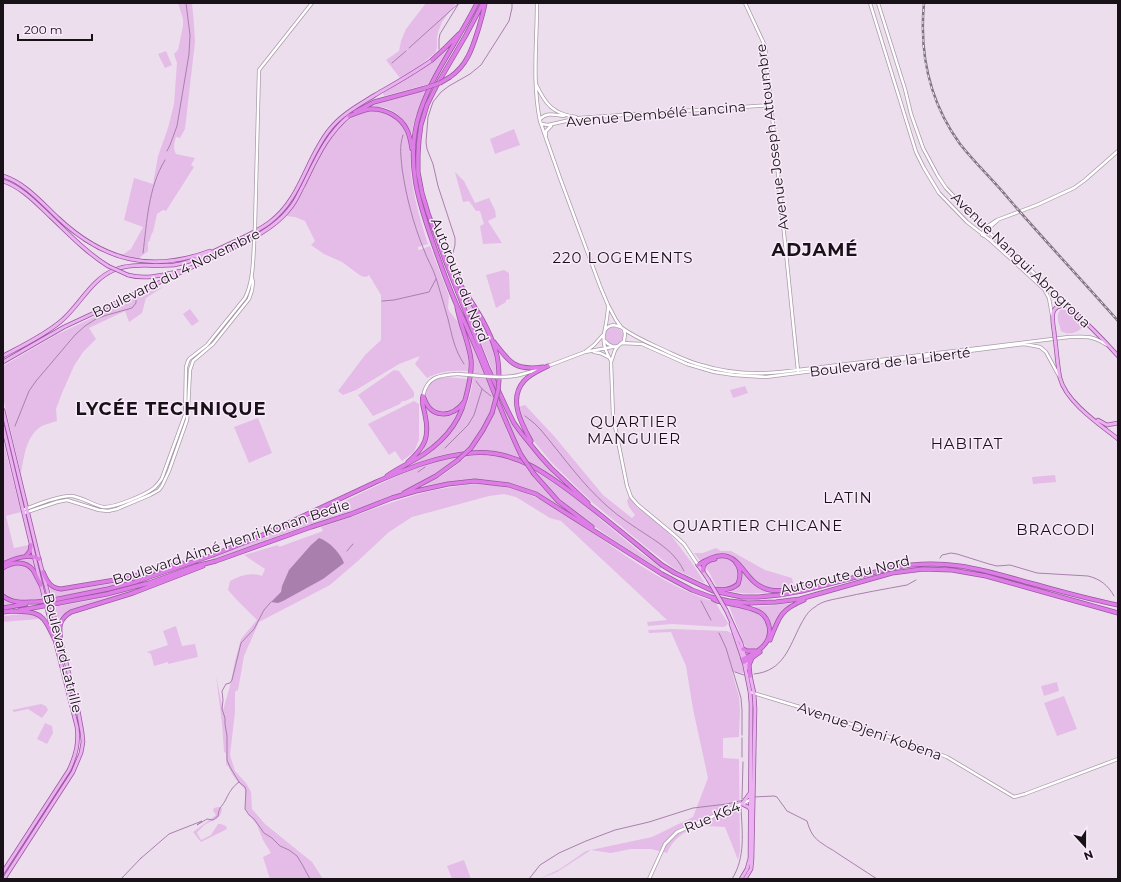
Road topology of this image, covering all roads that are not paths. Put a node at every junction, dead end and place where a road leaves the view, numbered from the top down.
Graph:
1 (312, 3) edge
2 (477, 3) edge
3 (484, 3) edge
4 (537, 3) edge
5 (745, 3) edge
6 (870, 3) edge
7 (878, 3) edge
8 (463, 28) junction
9 (432, 60) joint
10 (535, 82) junction
11 (771, 105) junction
12 (349, 116) junction
13 (567, 116) junction
14 (579, 118) junction
15 (540, 119) junction
16 (541, 124) junction
17 (553, 124) junction
18 (546, 138) junction
19 (1118, 151) edge
20 (413, 154) junction
21 (3, 176) edge
22 (3, 181) edge
23 (1000, 219) junction
24 (985, 228) junction
25 (987, 231) junction
26 (983, 235) junction
27 (228, 244) junction
28 (201, 257) junction
29 (445, 260) junction
30 (203, 262) junction
31 (188, 269) junction
32 (608, 305) junction
33 (1068, 306) junction
34 (457, 307) junction
35 (1052, 316) junction
36 (621, 327) junction
37 (605, 330) junction
38 (604, 337) junction
39 (492, 340) junction
40 (622, 344) junction
41 (617, 346) junction
42 (1107, 346) junction
43 (606, 349) junction
44 (592, 351) junction
45 (585, 352) junction
46 (1117, 355) edge
47 (3, 356) edge
48 (609, 358) junction
49 (3, 362) edge
50 (611, 362) junction
51 (548, 366) junction
52 (798, 372) junction
53 (1060, 379) junction
54 (423, 396) junction
55 (466, 399) junction
56 (3, 410) edge
57 (1091, 417) junction
58 (1118, 423) edge
59 (3, 427) edge
60 (1118, 439) edge
61 (533, 446) junction
62 (403, 466) junction
63 (376, 482) junction
64 (392, 498) junction
65 (117, 507) junction
66 (25, 511) junction
67 (599, 514) junction
68 (604, 536) junction
69 (31, 544) junction
70 (36, 548) junction
71 (34, 556) junction
72 (210, 556) junction
73 (25, 557) junction
74 (39, 559) junction
75 (216, 561) junction
76 (704, 562) junction
77 (3, 564) edge
78 (698, 564) junction
79 (3, 568) edge
80 (702, 571) junction
81 (43, 572) junction
82 (41, 585) junction
83 (821, 586) junction
84 (705, 588) junction
85 (812, 595) junction
86 (3, 596) edge
87 (711, 597) junction
88 (58, 601) junction
89 (37, 602) junction
90 (1118, 605) edge
91 (3, 608) edge
92 (11, 611) junction
93 (3, 612) edge
94 (1118, 613) edge
95 (731, 622) junction
96 (55, 640) junction
97 (62, 644) junction
98 (743, 649) junction
99 (757, 651) junction
100 (753, 657) junction
101 (744, 660) junction
102 (750, 676) junction
103 (752, 692) junction
104 (1118, 759) edge
105 (751, 791) junction
106 (752, 800) junction
107 (742, 804) junction
108 (751, 810) junction
109 (3, 872) edge
110 (4, 879) edge
111 (649, 879) edge
112 (741, 879) edge
113 (745, 879) edge

1 - 65 street, bridge
2 - 8 highway, Autoroute du Nord
3 - 12 highway, bridge
3 - 29 highway, Autoroute du Nord
4 - 10 street
5 - 11 street, Avenue Joseph Attoumbre
6 - 26 street, Avenue Nangui Abrogroua
7 - 24 street, Avenue Nangui Abrogroua
8 - 9 highway
8 - 20 highway, Autoroute du Nord
9 - 27 main road, Boulevard du 4 Novembre
10 - 13 street
10 - 15 street
11 - 14 street, Avenue Dembélé Lancina
11 - 52 street, Avenue Joseph Attoumbre
12 - 20 highway
12 - 30 main road, Boulevard du 4 Novembre
13 - 14 street
13 - 15 street, Avenue Dembélé Lancina
14 - 17 street, Avenue Dembélé Lancina
15 - 16 street
16 - 17 street, Avenue Dembélé Lancina
16 - 18 street
17 - 18 street
18 - 32 street
19 - 23 street
20 - 34 highway, Autoroute du Nord
21 - 27 main road
22 - 31 main road, bridge
23 - 24 street
23 - 25 street
24 - 25 street, Avenue Nangui Abrogroua
24 - 26 street
25 - 26 street
25 - 33 street, Avenue Nangui Abrogroua
26 - 35 street, Avenue Nangui Abrogroua
27 - 28 main road, Boulevard du 4 Novembre
28 - 30 main road
28 - 47 main road, Boulevard du 4 Novembre
29 - 39 highway
29 - 61 highway, Autoroute du Nord
30 - 31 main road, Boulevard du 4 Novembre
31 - 49 main road, Boulevard du 4 Novembre
32 - 36 street
32 - 37 street
33 - 35 main road
33 - 42 main road, Avenue Nangui Abrogroua
34 - 55 highway
34 - 68 highway, Autoroute du Nord, bridge
35 - 53 main road, bridge
36 - 37 street
36 - 40 street
36 - 52 street, Boulevard de la Liberté
37 - 38 street
38 - 41 street
38 - 43 street
38 - 45 street
39 - 51 highway
39 - 64 highway, bridge
40 - 41 street
40 - 52 street, Boulevard de la Liberté
41 - 43 street
41 - 50 street
42 - 46 main road, Avenue Nangui Abrogroua
42 - 52 street, Boulevard de la Liberté
43 - 44 street
43 - 48 street
44 - 45 street
44 - 48 street
45 - 51 street
48 - 50 street
50 - 78 street
51 - 54 street, bridge
51 - 61 highway
52 - 53 street, Boulevard de la Liberté
53 - 57 main road, Boulevard de la Liberté
54 - 55 highway
54 - 62 highway
55 - 62 highway
56 - 66 main road, Boulevard Latrille
57 - 58 main road
57 - 60 main road, Boulevard de la Liberté
59 - 66 main road, Boulevard Latrille
61 - 67 highway, Autoroute du Nord
62 - 63 highway
63 - 67 highway
63 - 72 highway, Boulevard Aimé Henri Konan Bedie
64 - 68 highway
64 - 75 highway, Boulevard Aimé Henri Konan Bedie
65 - 66 street
65 - 66 street
66 - 69 main road, Boulevard Latrille
66 - 70 main road, Boulevard Latrille
67 - 84 highway
68 - 87 highway, Autoroute du Nord
69 - 70 main road
69 - 71 main road, Boulevard Latrille
69 - 73 highway
70 - 74 main road, Boulevard Latrille
71 - 73 highway
71 - 74 highway
71 - 82 main road, Boulevard Latrille
72 - 81 highway
72 - 88 highway, Boulevard Aimé Henri Konan Bedie
73 - 77 highway
74 - 81 main road, Boulevard Latrille
75 - 88 highway, Boulevard Aimé Henri Konan Bedie
75 - 97 highway
76 - 78 highway
76 - 80 highway
76 - 83 highway
76 - 84 highway
78 - 80 main road
79 - 82 highway
80 - 95 main road, bridge
81 - 97 main road, Boulevard Latrille
82 - 96 main road, Boulevard Latrille
83 - 84 highway, Autoroute du Nord
83 - 90 highway, Autoroute du Nord
85 - 87 highway, Autoroute du Nord
85 - 94 highway, Autoroute du Nord
85 - 100 highway
86 - 89 highway
87 - 99 highway
88 - 89 highway, Boulevard Aimé Henri Konan Bedie, bridge
88 - 92 highway, Boulevard Aimé Henri Konan Bedie, bridge
89 - 91 highway, Boulevard Aimé Henri Konan Bedie
92 - 93 highway, Boulevard Aimé Henri Konan Bedie
92 - 96 highway
95 - 98 main road
95 - 101 main road
96 - 109 main road, Boulevard Latrille
97 - 110 main road, Boulevard Latrille
98 - 99 highway
98 - 101 main road
99 - 101 highway
100 - 101 highway
100 - 102 highway
101 - 102 main road
101 - 103 main road
102 - 103 main road
103 - 104 street, Avenue Djeni Kobena
103 - 105 main road
103 - 106 main road
105 - 106 main road
105 - 107 main road
106 - 107 street, Rue K64
106 - 108 main road
106 - 113 main road
107 - 108 main road
107 - 111 street, Rue K64
108 - 112 main road

